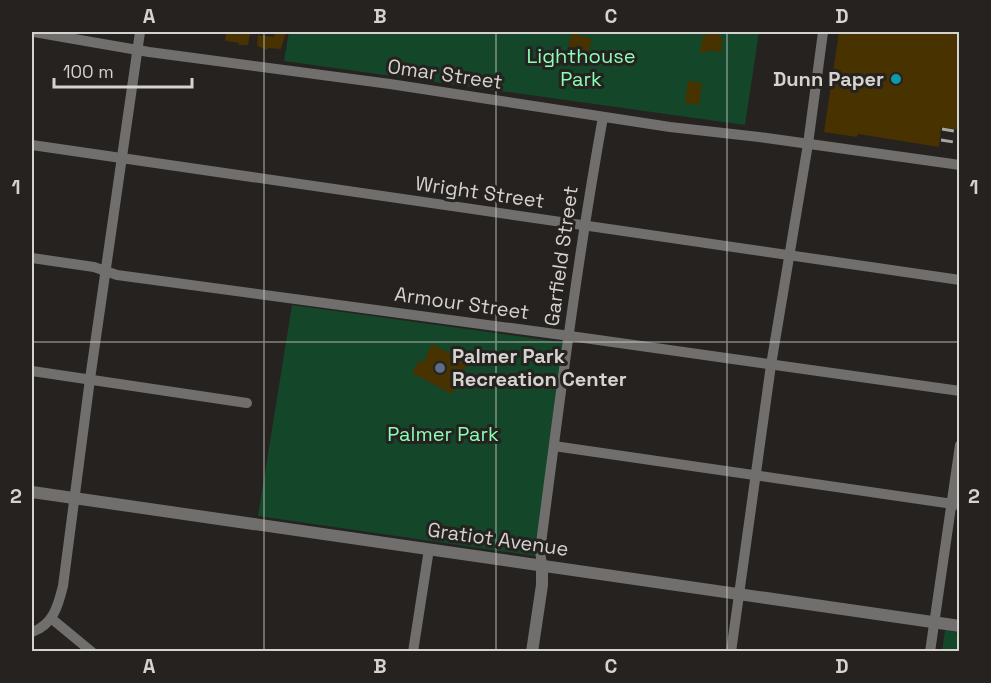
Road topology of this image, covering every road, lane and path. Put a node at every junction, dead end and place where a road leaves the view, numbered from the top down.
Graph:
1 (34, 32) edge
2 (140, 32) edge
3 (823, 32) edge
4 (138, 49) junction
5 (603, 117) junction
6 (808, 144) junction
7 (32, 145) edge
8 (122, 159) junction
9 (960, 165) edge
10 (584, 225) junction
11 (789, 253) junction
12 (32, 258) edge
13 (106, 271) junction
14 (960, 279) edge
15 (570, 336) junction
16 (771, 365) junction
17 (32, 371) edge
18 (90, 379) junction
19 (960, 391) edge
20 (247, 403) dead end
21 (960, 445) edge
22 (554, 446) junction
23 (757, 475) junction
24 (32, 492) edge
25 (74, 498) junction
26 (955, 504) edge
27 (429, 549) junction
28 (542, 565) junction
29 (740, 594) junction
30 (52, 619) junction
31 (934, 622) junction
32 (960, 626) edge
33 (32, 632) edge
34 (92, 651) edge
35 (413, 651) edge
36 (532, 651) edge
37 (731, 651) edge
38 (930, 651) edge

1 - 4 street, Omar Street
2 - 4 street
3 - 6 street
4 - 5 street, Omar Street
4 - 8 street
5 - 6 street, Omar Street
5 - 10 street, Garfield Street
6 - 9 street, Omar Street
6 - 11 street
7 - 8 street, Wright Street
8 - 10 street, Wright Street
8 - 13 street
10 - 11 street, Wright Street
10 - 15 street, Garfield Street
11 - 14 street, Wright Street
11 - 16 street
12 - 13 street, Armour Street
13 - 15 street, Armour Street
13 - 18 street
15 - 16 street, Armour Street
15 - 22 street, Garfield Street
16 - 19 street, Armour Street
16 - 23 street
17 - 18 street
18 - 20 street
18 - 25 street
21 - 26 street
22 - 23 street
22 - 28 street, Garfield Street
23 - 26 street
23 - 29 street
24 - 25 street, Gratiot Avenue
25 - 27 street, Gratiot Avenue
25 - 30 street
26 - 31 street
27 - 28 street, Gratiot Avenue
27 - 35 street
28 - 29 street, Gratiot Avenue
28 - 36 street, Garfield Street
29 - 31 street, Gratiot Avenue
29 - 37 street
30 - 33 street
30 - 34 street
31 - 32 street, Gratiot Avenue
31 - 38 street

